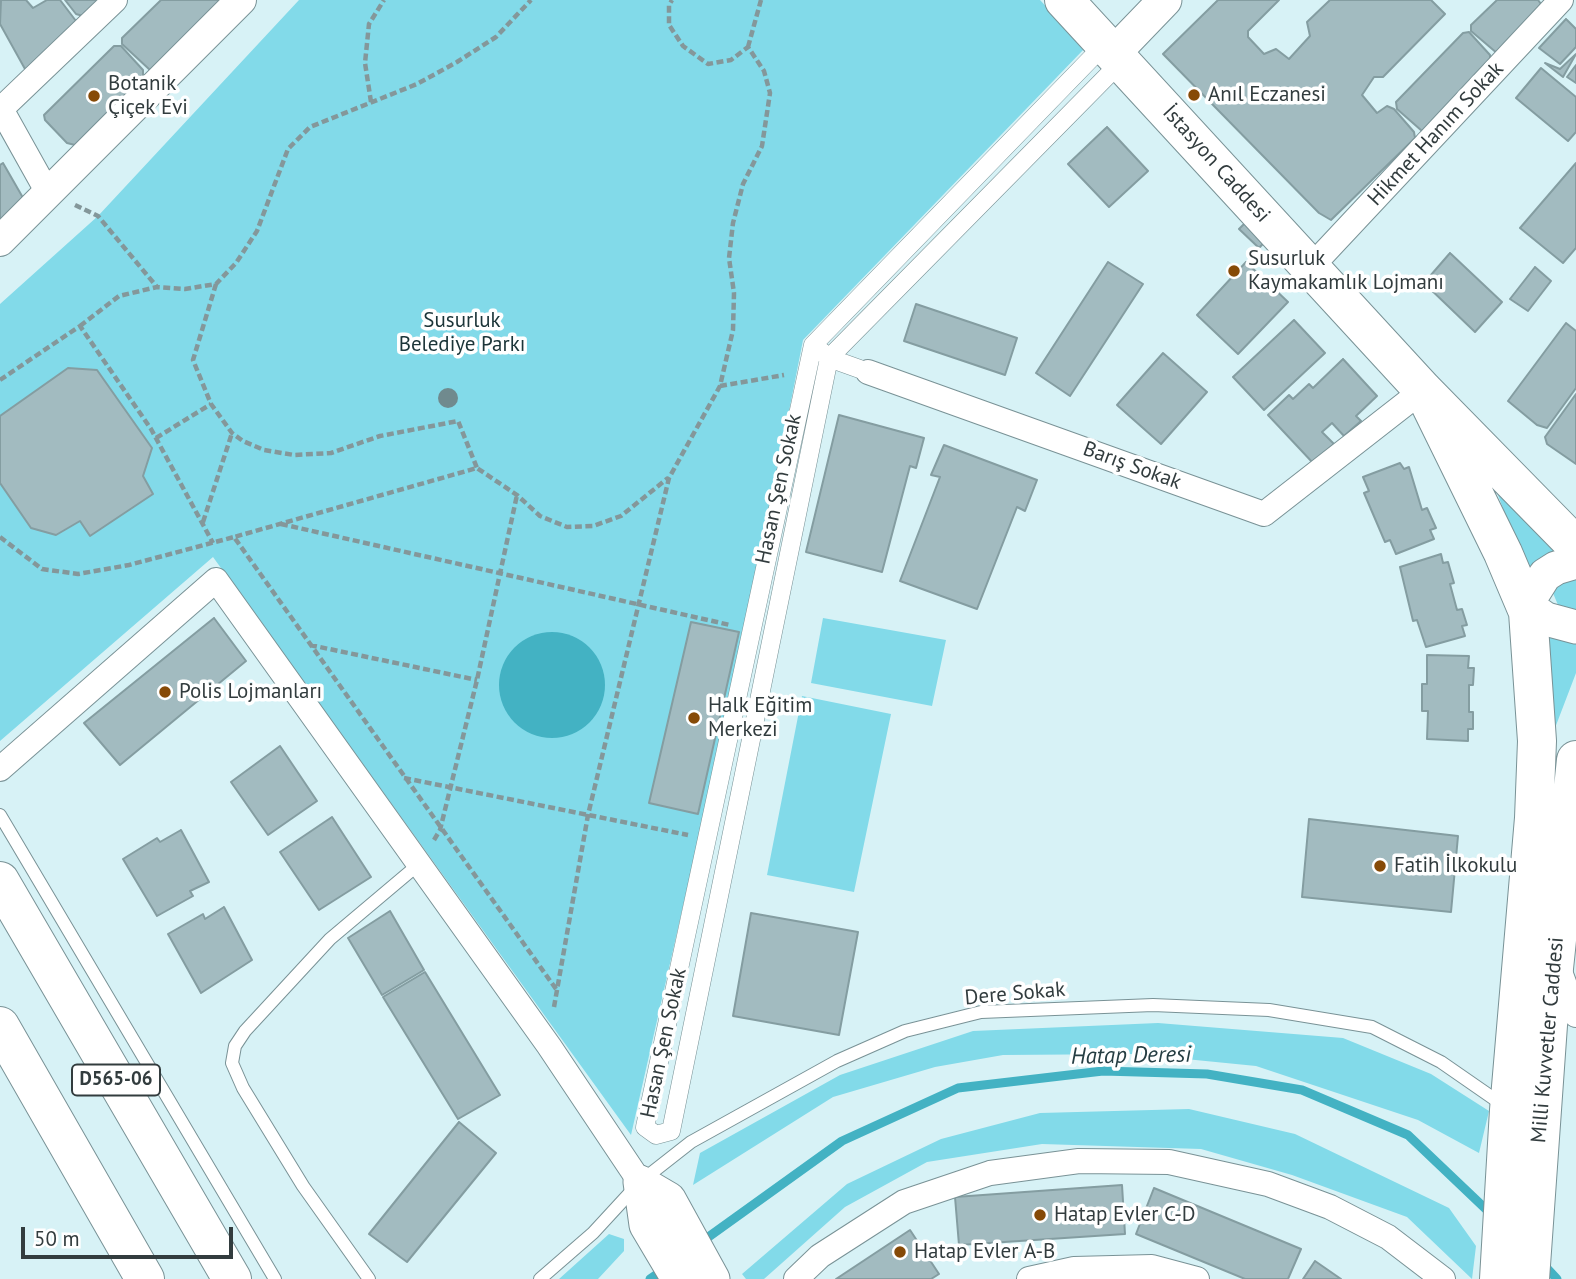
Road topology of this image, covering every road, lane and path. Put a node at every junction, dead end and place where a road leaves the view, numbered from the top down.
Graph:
1 (114, 0) edge
2 (240, 0) edge
3 (384, 0) edge
4 (531, 0) edge
5 (673, 0) edge
6 (761, 0) edge
7 (1064, 0) edge
8 (1134, 0) edge
9 (1165, 0) edge
10 (1562, 0) edge
11 (1576, 15) edge
12 (748, 47) junction
13 (1110, 49) junction
14 (371, 102) junction
15 (1, 108) edge
16 (48, 193) junction
17 (0, 241) edge
18 (1311, 267) junction
19 (216, 284) junction
20 (157, 287) junction
21 (80, 326) junction
22 (813, 345) junction
23 (829, 358) junction
24 (808, 370) junction
25 (868, 372) joint
26 (0, 380) edge
27 (720, 387) junction
28 (1423, 390) junction
29 (211, 404) junction
30 (232, 433) junction
31 (156, 438) junction
32 (477, 468) junction
33 (669, 478) junction
34 (517, 495) junction
35 (202, 523) junction
36 (280, 524) junction
37 (0, 537) edge
38 (234, 537) junction
39 (213, 543) junction
40 (1576, 546) edge
41 (1576, 562) edge
42 (500, 572) junction
43 (638, 604) junction
44 (1526, 605) junction
45 (1576, 627) edge
46 (752, 629) junction
47 (310, 645) junction
48 (477, 680) junction
49 (1576, 760) edge
50 (0, 769) edge
51 (404, 778) junction
52 (450, 787) junction
53 (588, 815) junction
54 (0, 816) edge
55 (440, 830) junction
56 (707, 839) junction
57 (419, 864) junction
58 (0, 881) edge
59 (556, 989) junction
60 (1547, 1022) edge
61 (0, 1026) edge
62 (549, 1046) junction
63 (1509, 1110) junction
64 (640, 1182) junction
65 (1195, 1278) edge
66 (145, 1279) edge
67 (232, 1279) edge
68 (275, 1279) edge
69 (369, 1279) edge
70 (540, 1279) edge
71 (678, 1279) edge
72 (713, 1279) edge
73 (796, 1279) edge
74 (1029, 1279) edge
75 (1443, 1279) edge
76 (1499, 1279) edge
77 (1530, 1279) edge

1 - 15 street
2 - 16 street
3 - 14 path
4 - 14 path
5 - 12 path
6 - 12 path
7 - 13 main road, İstasyon Caddesi
8 - 13 main road
9 - 13 main road
10 - 11 street
10 - 18 street, Hikmet Hanım Sokak
12 - 27 path
13 - 18 main road, İstasyon Caddesi
13 - 22 street
13 - 23 street
14 - 19 path
15 - 16 street
16 - 17 street
16 - 20 path
18 - 28 main road, İstasyon Caddesi
19 - 20 path
19 - 29 path
20 - 21 path
21 - 26 path
21 - 31 path
22 - 23 street, Barış Sokak
22 - 24 street, Hasan Şen Sokak
23 - 25 street, Barış Sokak
23 - 56 street, Hasan Şen Sokak
24 - 27 path
24 - 46 street, Hasan Şen Sokak
25 - 28 street, Barış Sokak
27 - 33 path
28 - 40 main road
28 - 44 main road
29 - 30 path
29 - 31 path
30 - 32 path
30 - 35 path
31 - 35 path
32 - 34 path
32 - 36 path
33 - 34 path
33 - 43 path
34 - 42 path
35 - 39 path
36 - 38 path
36 - 42 path
37 - 39 path
38 - 39 path
38 - 47 path
41 - 44 main road
42 - 43 path
42 - 48 path
43 - 46 path
43 - 53 path
44 - 45 main road
44 - 60 main road
46 - 56 street, Hasan Şen Sokak
47 - 48 path
47 - 51 path
48 - 52 path
49 - 60 main road, Milli Kuvvetler Caddesi
50 - 57 street
51 - 52 path
51 - 55 path
52 - 53 path
52 - 55 path
53 - 56 path
53 - 59 path
54 - 68 lane
55 - 57 path
55 - 59 path
57 - 62 street
57 - 69 lane
58 - 67 main road, D565-06
59 - 62 path
60 - 63 main road
60 - 77 main road, Milli Kuvvetler Caddesi
61 - 66 main road, D565-06
62 - 64 street
63 - 64 lane, Dere Sokak
63 - 76 main road
64 - 70 lane, Dere Sokak
64 - 71 main road
64 - 72 main road
65 - 74 street
73 - 75 street

